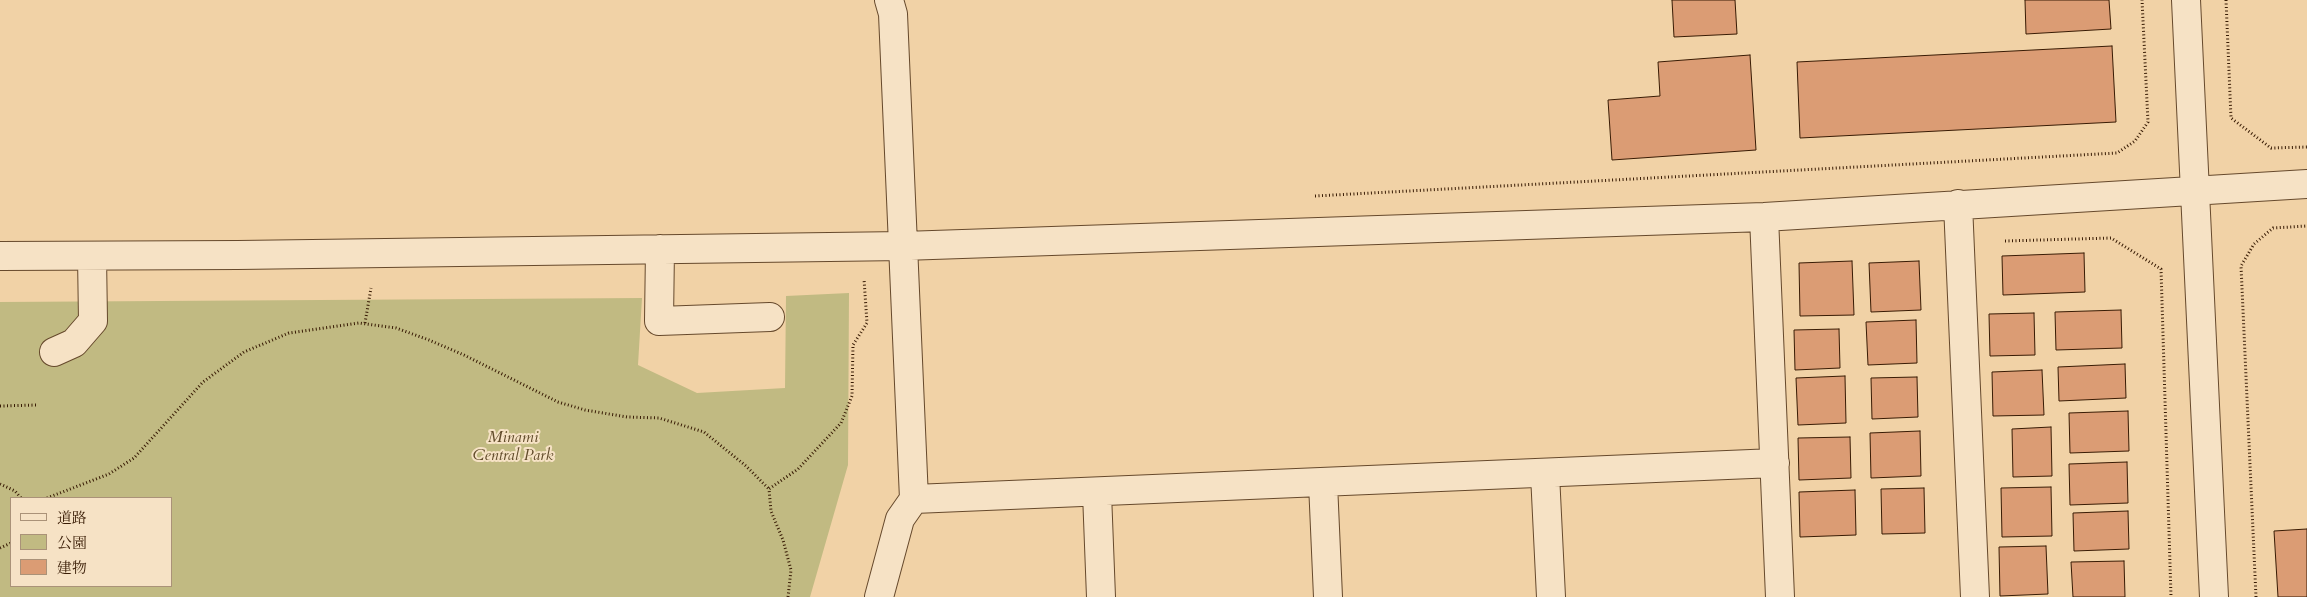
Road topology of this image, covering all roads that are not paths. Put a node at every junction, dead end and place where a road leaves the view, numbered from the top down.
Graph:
1 (889, 0) edge
2 (2186, 0) edge
3 (2307, 184) edge
4 (2196, 189) junction
5 (1958, 204) junction
6 (1764, 218) junction
7 (903, 246) junction
8 (660, 250) junction
9 (0, 256) edge
10 (92, 256) junction
11 (770, 316) dead end
12 (54, 352) dead end
13 (1775, 463) junction
14 (1545, 474) junction
15 (1324, 483) junction
16 (1097, 493) junction
17 (914, 499) junction
18 (879, 597) edge
19 (1101, 597) edge
20 (1328, 597) edge
21 (1551, 597) edge
22 (1780, 597) edge
23 (1975, 597) edge
24 (2214, 597) edge

1 - 7 street
2 - 4 street
3 - 4 street
4 - 5 street
4 - 24 street
5 - 6 street
5 - 23 street
6 - 7 street
6 - 13 street
7 - 8 street
7 - 17 street
8 - 10 street
8 - 11 street
9 - 10 street
10 - 12 street
13 - 14 street
13 - 22 street
14 - 15 street
14 - 21 street
15 - 16 street
15 - 20 street
16 - 17 street
16 - 19 street
17 - 18 street

